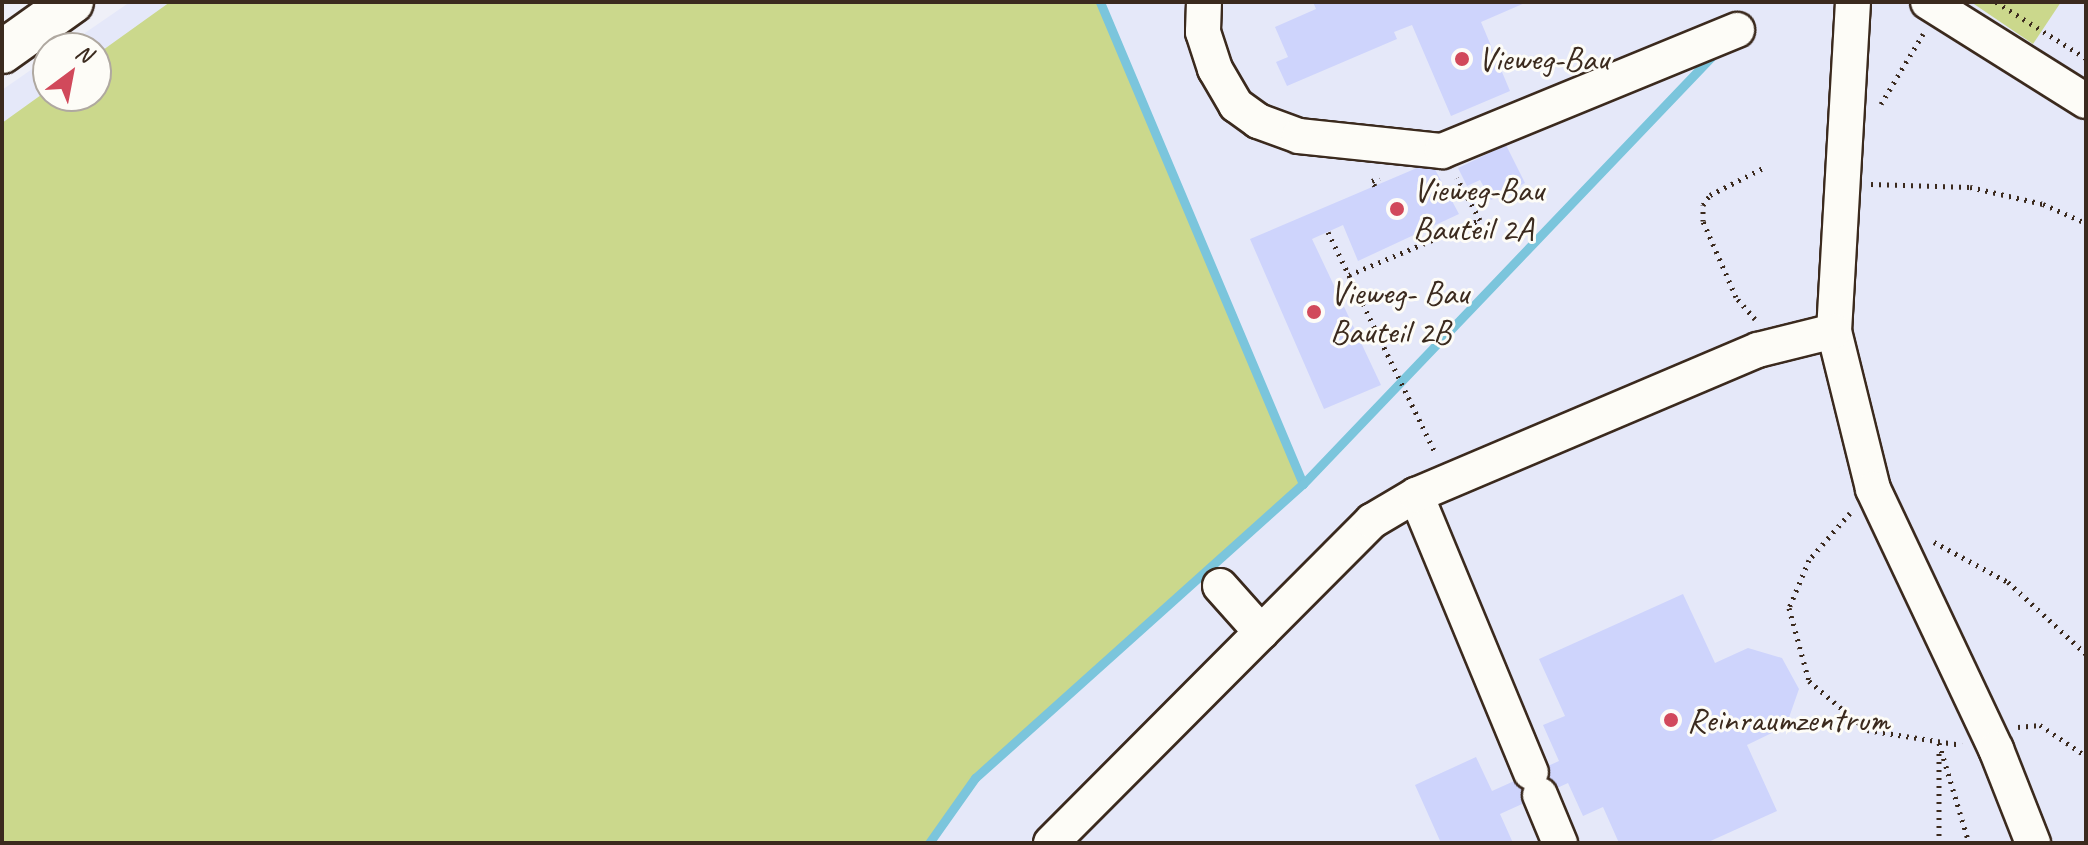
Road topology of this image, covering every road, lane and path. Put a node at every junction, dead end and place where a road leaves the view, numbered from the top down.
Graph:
1 (72, 2) edge
2 (1204, 2) edge
3 (1853, 2) edge
4 (1996, 2) edge
5 (1934, 5) edge
6 (1737, 30) dead end
7 (2, 52) edge
8 (2085, 54) edge
9 (2086, 101) edge
10 (1878, 108) dead end
11 (1442, 151) junction
12 (1763, 168) dead end
13 (1866, 168) dead end
14 (1386, 175) dead end
15 (1865, 184) junction
16 (1375, 186) dead end
17 (1864, 198) dead end
18 (2086, 223) edge
19 (1328, 232) dead end
20 (1349, 275) junction
21 (1834, 331) junction
22 (1758, 350) junction
23 (1450, 481) junction
24 (1873, 489) junction
25 (1416, 495) junction
26 (1928, 540) dead end
27 (1220, 586) dead end
28 (1261, 632) junction
29 (2086, 654) edge
30 (1939, 743) junction
31 (1996, 749) junction
32 (1051, 843) edge
33 (1560, 843) edge
34 (1939, 843) edge
35 (1969, 843) edge
36 (2033, 843) edge

1 - 7 main road
2 - 11 lane
3 - 21 lane
4 - 8 path
5 - 9 lane
5 - 10 path
6 - 11 lane
11 - 20 path
12 - 22 path
13 - 15 path
14 - 16 path
15 - 17 path
15 - 18 path
19 - 20 path
20 - 23 path
21 - 22 lane
21 - 24 lane
22 - 23 lane
23 - 25 lane
24 - 30 path
24 - 31 lane
25 - 28 lane
25 - 33 lane
26 - 29 path
27 - 28 lane
28 - 32 lane
30 - 31 path
30 - 34 path
30 - 35 path
31 - 36 lane

